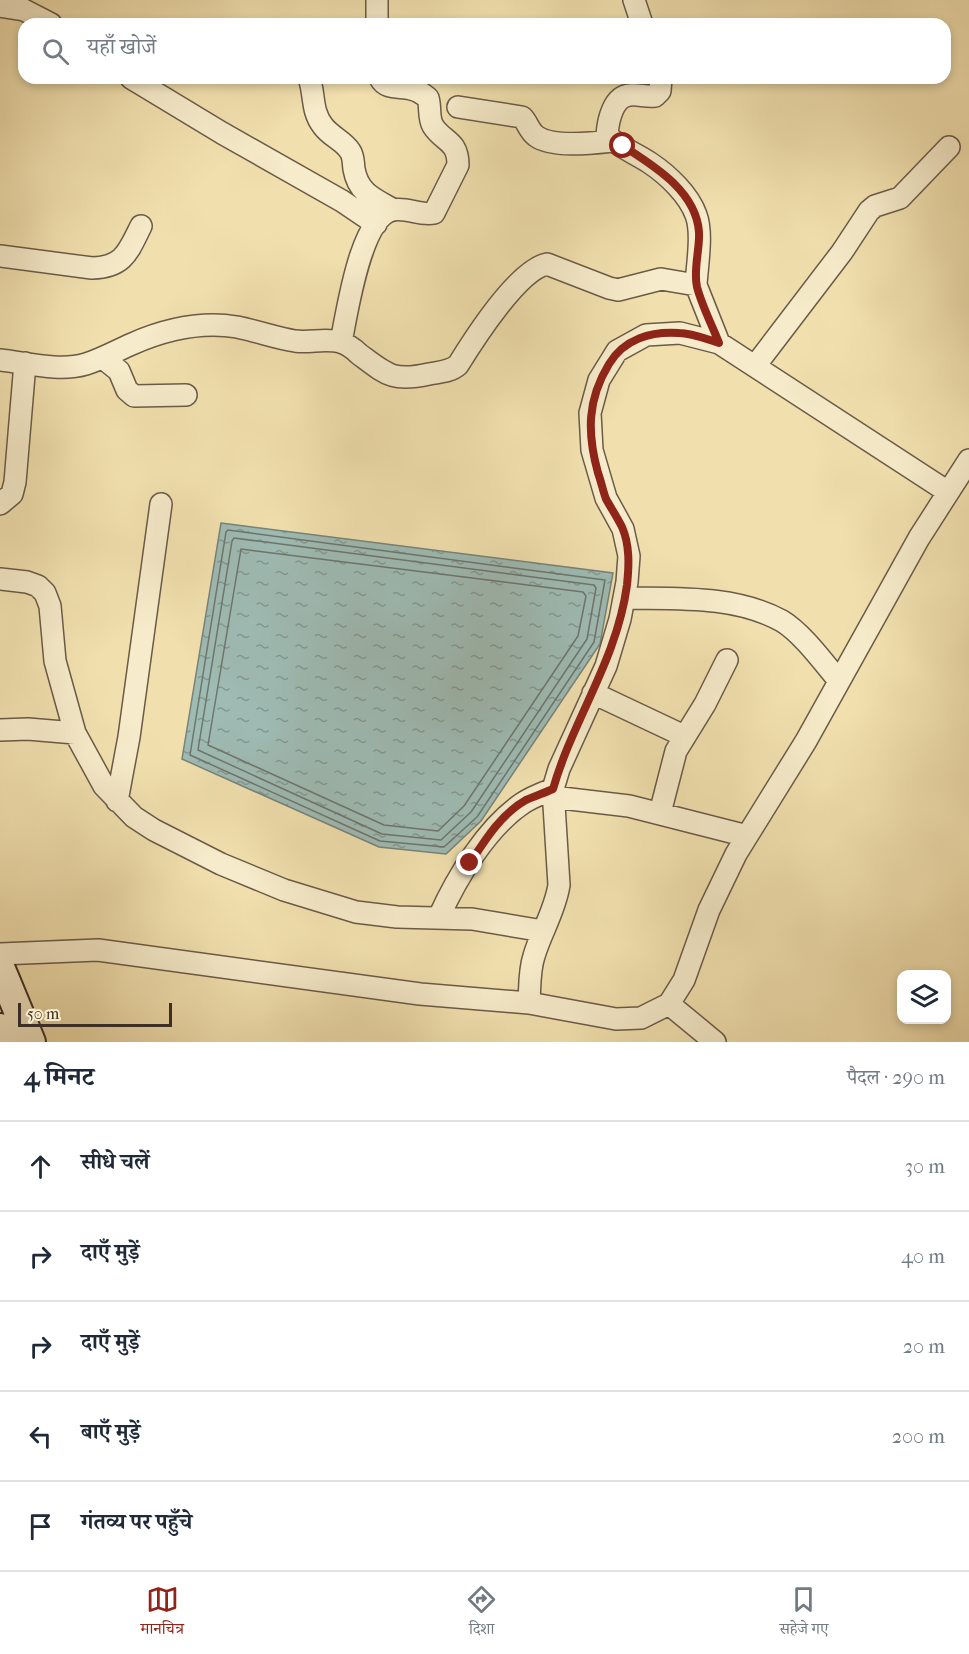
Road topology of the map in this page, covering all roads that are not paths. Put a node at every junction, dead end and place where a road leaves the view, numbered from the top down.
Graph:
1 (377, 0) edge
2 (634, 0) edge
3 (0, 6) edge
4 (39, 18) edge
5 (377, 18) edge
6 (640, 18) edge
7 (141, 84) edge
8 (312, 84) edge
9 (386, 84) edge
10 (660, 84) edge
11 (458, 107) dead end
12 (613, 141) junction
13 (949, 147) dead end
14 (394, 210) junction
15 (376, 224) junction
16 (141, 226) dead end
17 (0, 256) edge
18 (696, 285) junction
19 (341, 342) junction
20 (719, 343) junction
21 (103, 358) junction
22 (0, 360) edge
23 (25, 363) junction
24 (755, 366) junction
25 (186, 395) dead end
26 (969, 460) edge
27 (948, 492) junction
28 (0, 504) edge
29 (161, 504) dead end
30 (0, 579) edge
31 (625, 598) junction
32 (727, 660) dead end
33 (839, 681) junction
34 (593, 693) junction
35 (0, 730) edge
36 (75, 733) junction
37 (684, 736) junction
38 (553, 793) junction
39 (117, 801) junction
40 (660, 813) junction
41 (747, 836) junction
42 (439, 917) junction
43 (543, 932) junction
44 (0, 954) edge
45 (0, 967) edge
46 (529, 1003) junction
47 (669, 1004) junction
48 (0, 1028) edge
49 (6, 1042) edge
50 (31, 1042) edge
51 (716, 1042) edge

1 - 5 street
2 - 6 street
3 - 4 street
7 - 15 street
8 - 14 street
9 - 14 street
10 - 12 street
11 - 12 street
12 - 18 street
13 - 24 street
14 - 15 street
15 - 19 street
16 - 17 street
18 - 19 street
18 - 20 street
19 - 21 street
20 - 24 street
20 - 31 street
21 - 23 street
21 - 25 street
22 - 23 street
23 - 28 street
24 - 27 street
26 - 27 street
27 - 33 street
29 - 39 street
30 - 36 street
31 - 33 street
31 - 34 street
32 - 37 street
33 - 41 street
34 - 37 street
34 - 38 street
35 - 36 street
36 - 39 street
37 - 40 street
38 - 40 street
38 - 42 street
38 - 43 street
39 - 42 street
40 - 41 street
41 - 47 street
42 - 43 street
43 - 46 street
44 - 46 street
45 - 50 main road
46 - 47 street
47 - 51 street
48 - 49 main road

